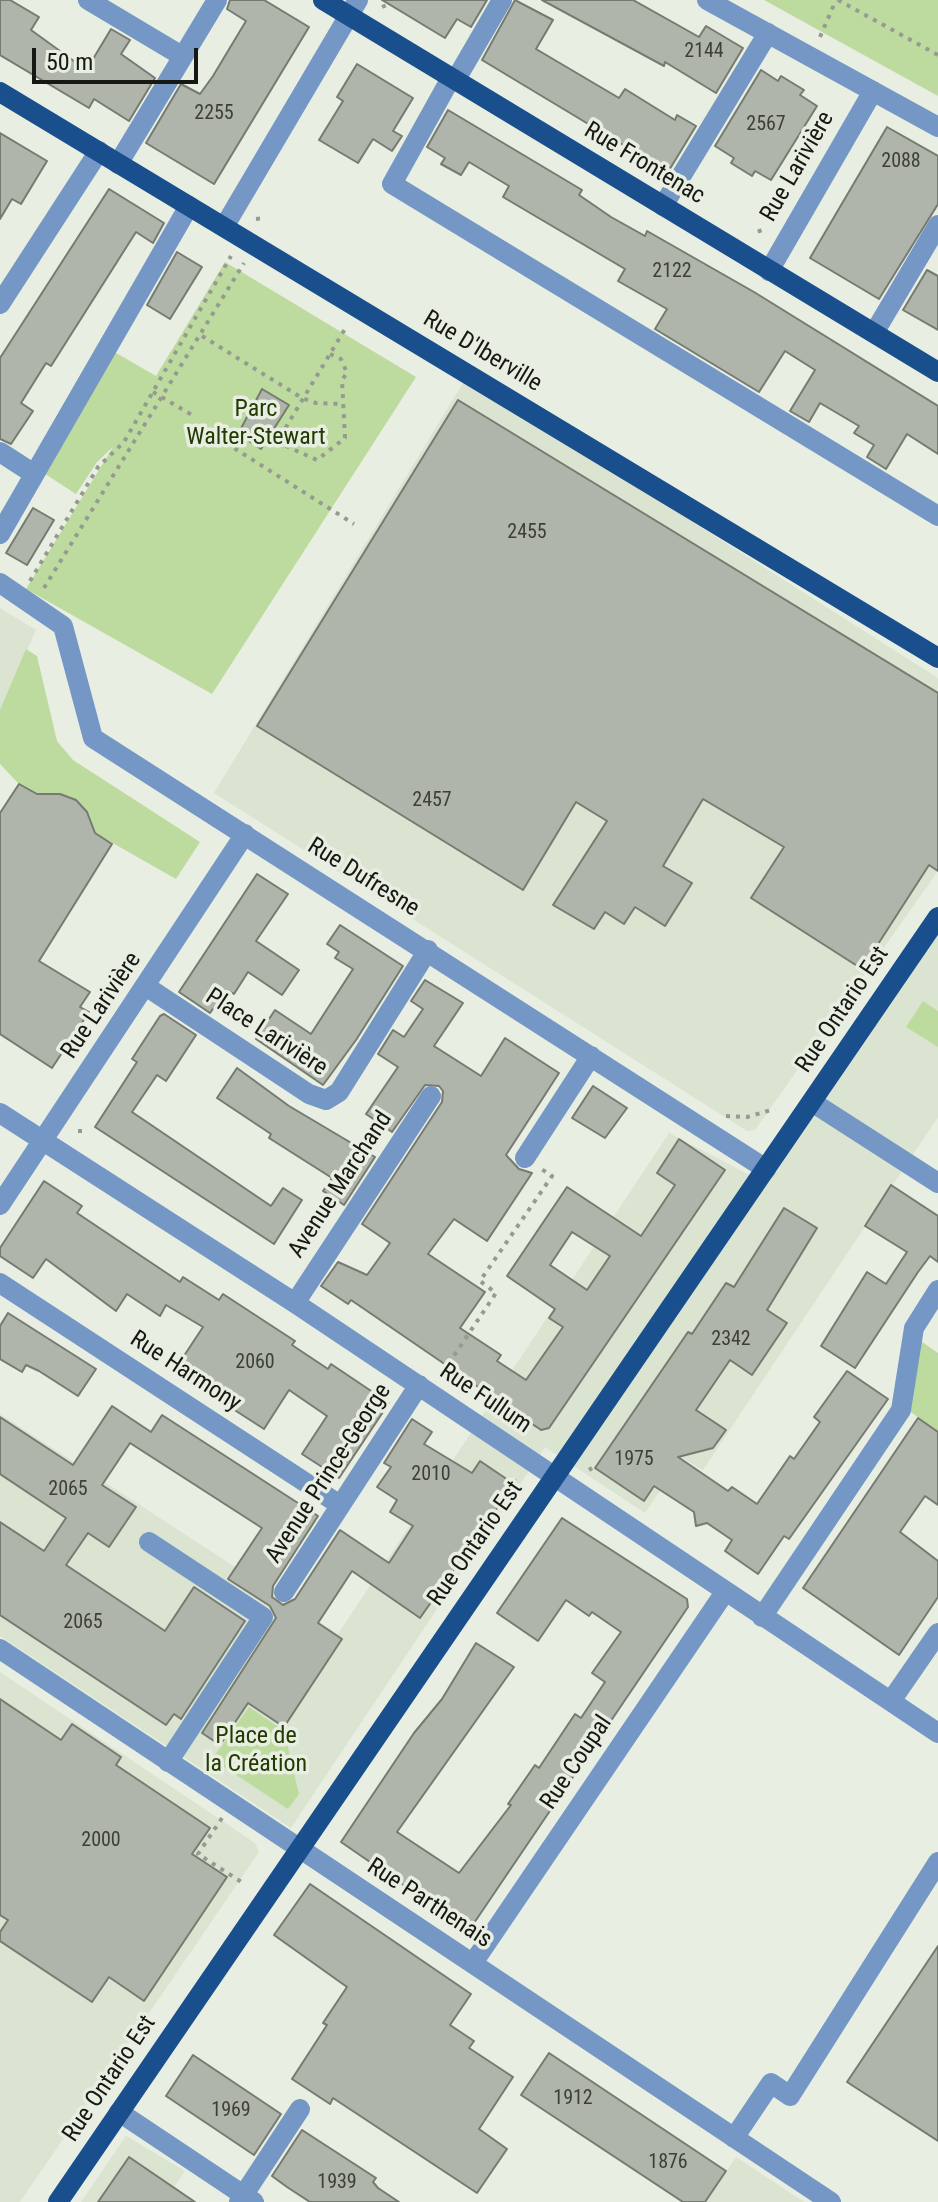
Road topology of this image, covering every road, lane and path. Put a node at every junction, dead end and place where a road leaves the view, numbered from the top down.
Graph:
1 (88, 0) edge
2 (217, 0) edge
3 (323, 0) edge
4 (502, 0) edge
5 (707, 0) edge
6 (837, 0) edge
7 (353, 8) edge
8 (768, 33) junction
9 (820, 37) dead end
10 (938, 55) edge
11 (182, 56) junction
12 (453, 80) junction
13 (873, 91) junction
14 (0, 92) edge
15 (938, 127) edge
16 (99, 151) junction
17 (118, 164) junction
18 (189, 206) junction
19 (663, 206) junction
20 (265, 218) dead end
21 (256, 219) dead end
22 (938, 225) edge
23 (224, 227) junction
24 (231, 254) dead end
25 (243, 266) dead end
26 (769, 271) junction
27 (0, 304) edge
28 (345, 329) dead end
29 (874, 333) junction
30 (202, 336) junction
31 (330, 354) junction
32 (938, 372) edge
33 (153, 392) junction
34 (164, 398) junction
35 (302, 398) junction
36 (343, 404) junction
37 (192, 415) dead end
38 (226, 443) dead end
39 (0, 452) edge
40 (34, 474) junction
41 (938, 516) edge
42 (354, 524) dead end
43 (0, 534) edge
44 (0, 583) edge
45 (42, 592) dead end
46 (21, 596) junction
47 (938, 658) edge
48 (245, 834) junction
49 (938, 917) edge
50 (428, 950) junction
51 (147, 987) junction
52 (591, 1056) junction
53 (431, 1096) dead end
54 (812, 1102) junction
55 (715, 1109) dead end
56 (775, 1109) dead end
57 (0, 1113) edge
58 (43, 1141) junction
59 (525, 1158) joint
60 (766, 1169) junction
61 (938, 1183) edge
62 (0, 1205) edge
63 (0, 1283) edge
64 (938, 1290) edge
65 (295, 1303) junction
66 (443, 1372) dead end
67 (419, 1385) junction
68 (554, 1477) junction
69 (340, 1505) junction
70 (149, 1542) dead end
71 (284, 1592) dead end
72 (725, 1592) junction
73 (762, 1617) junction
74 (938, 1633) edge
75 (0, 1649) edge
76 (891, 1701) junction
77 (938, 1733) edge
78 (168, 1762) junction
79 (222, 1817) dead end
80 (938, 1844) edge
81 (299, 1850) junction
82 (938, 1863) edge
83 (243, 1883) dead end
84 (473, 1963) junction
85 (300, 2109) dead end
86 (119, 2112) junction
87 (734, 2138) junction
88 (245, 2200) edge
89 (58, 2202) edge
90 (831, 2202) edge

1 - 11 street
2 - 11 street
3 - 7 main road, Rue Frontenac
4 - 12 street
5 - 8 street
6 - 9 path
6 - 10 path
7 - 12 main road, Rue Frontenac
7 - 23 street
8 - 13 street
8 - 19 street
11 - 17 street
12 - 19 main road, Rue Frontenac
12 - 41 street
13 - 15 street
13 - 26 street, Rue Larivière
14 - 16 main road, Rue D'Iberville
16 - 17 main road, Rue D'Iberville
16 - 27 street
17 - 18 main road, Rue D'Iberville
18 - 23 main road, Rue D'Iberville
18 - 40 street
19 - 26 main road, Rue Frontenac
20 - 21 path
22 - 29 street
23 - 47 main road, Rue D'Iberville
24 - 33 path
25 - 30 path
26 - 29 main road, Rue Frontenac
28 - 31 path
29 - 32 main road, Rue Frontenac
30 - 34 path
30 - 35 path
31 - 35 path
31 - 36 path
33 - 34 path
33 - 46 path
34 - 37 path
34 - 45 path
35 - 36 path
35 - 36 path
38 - 42 path
39 - 40 street
40 - 43 street
44 - 46 street, Rue Dufresne
46 - 48 street, Rue Dufresne
48 - 50 street, Rue Dufresne
48 - 51 street, Rue Larivière
49 - 54 main road, Rue Ontario Est
50 - 51 street, Place Larivière
50 - 52 street, Rue Dufresne
51 - 58 street, Rue Larivière
52 - 59 street
52 - 60 street, Rue Dufresne
53 - 65 street, Avenue Marchand
54 - 60 main road, Rue Ontario Est
54 - 61 street
55 - 56 path
57 - 58 street, Rue Fullum
58 - 62 street, Rue Larivière
58 - 65 street, Rue Fullum
59 - 66 path
60 - 68 main road, Rue Ontario Est
63 - 69 street, Rue Harmony
64 - 73 street
65 - 67 street, Rue Fullum
67 - 68 street, Rue Fullum
67 - 69 street, Avenue Prince-George
68 - 72 street, Rue Fullum
68 - 81 main road, Rue Ontario Est
69 - 71 street, Avenue Prince-George
70 - 78 street
72 - 73 street, Rue Fullum
72 - 84 street, Rue Coupal
73 - 76 street, Rue Fullum
74 - 76 street
75 - 78 street, Rue Parthenais
76 - 77 street, Rue Fullum
78 - 81 street, Rue Parthenais
79 - 83 path
80 - 82 street
81 - 84 street, Rue Parthenais
81 - 86 main road, Rue Ontario Est
82 - 87 street
84 - 87 street, Rue Parthenais
85 - 88 street
86 - 88 street
86 - 89 main road, Rue Ontario Est
87 - 90 street, Rue Parthenais

